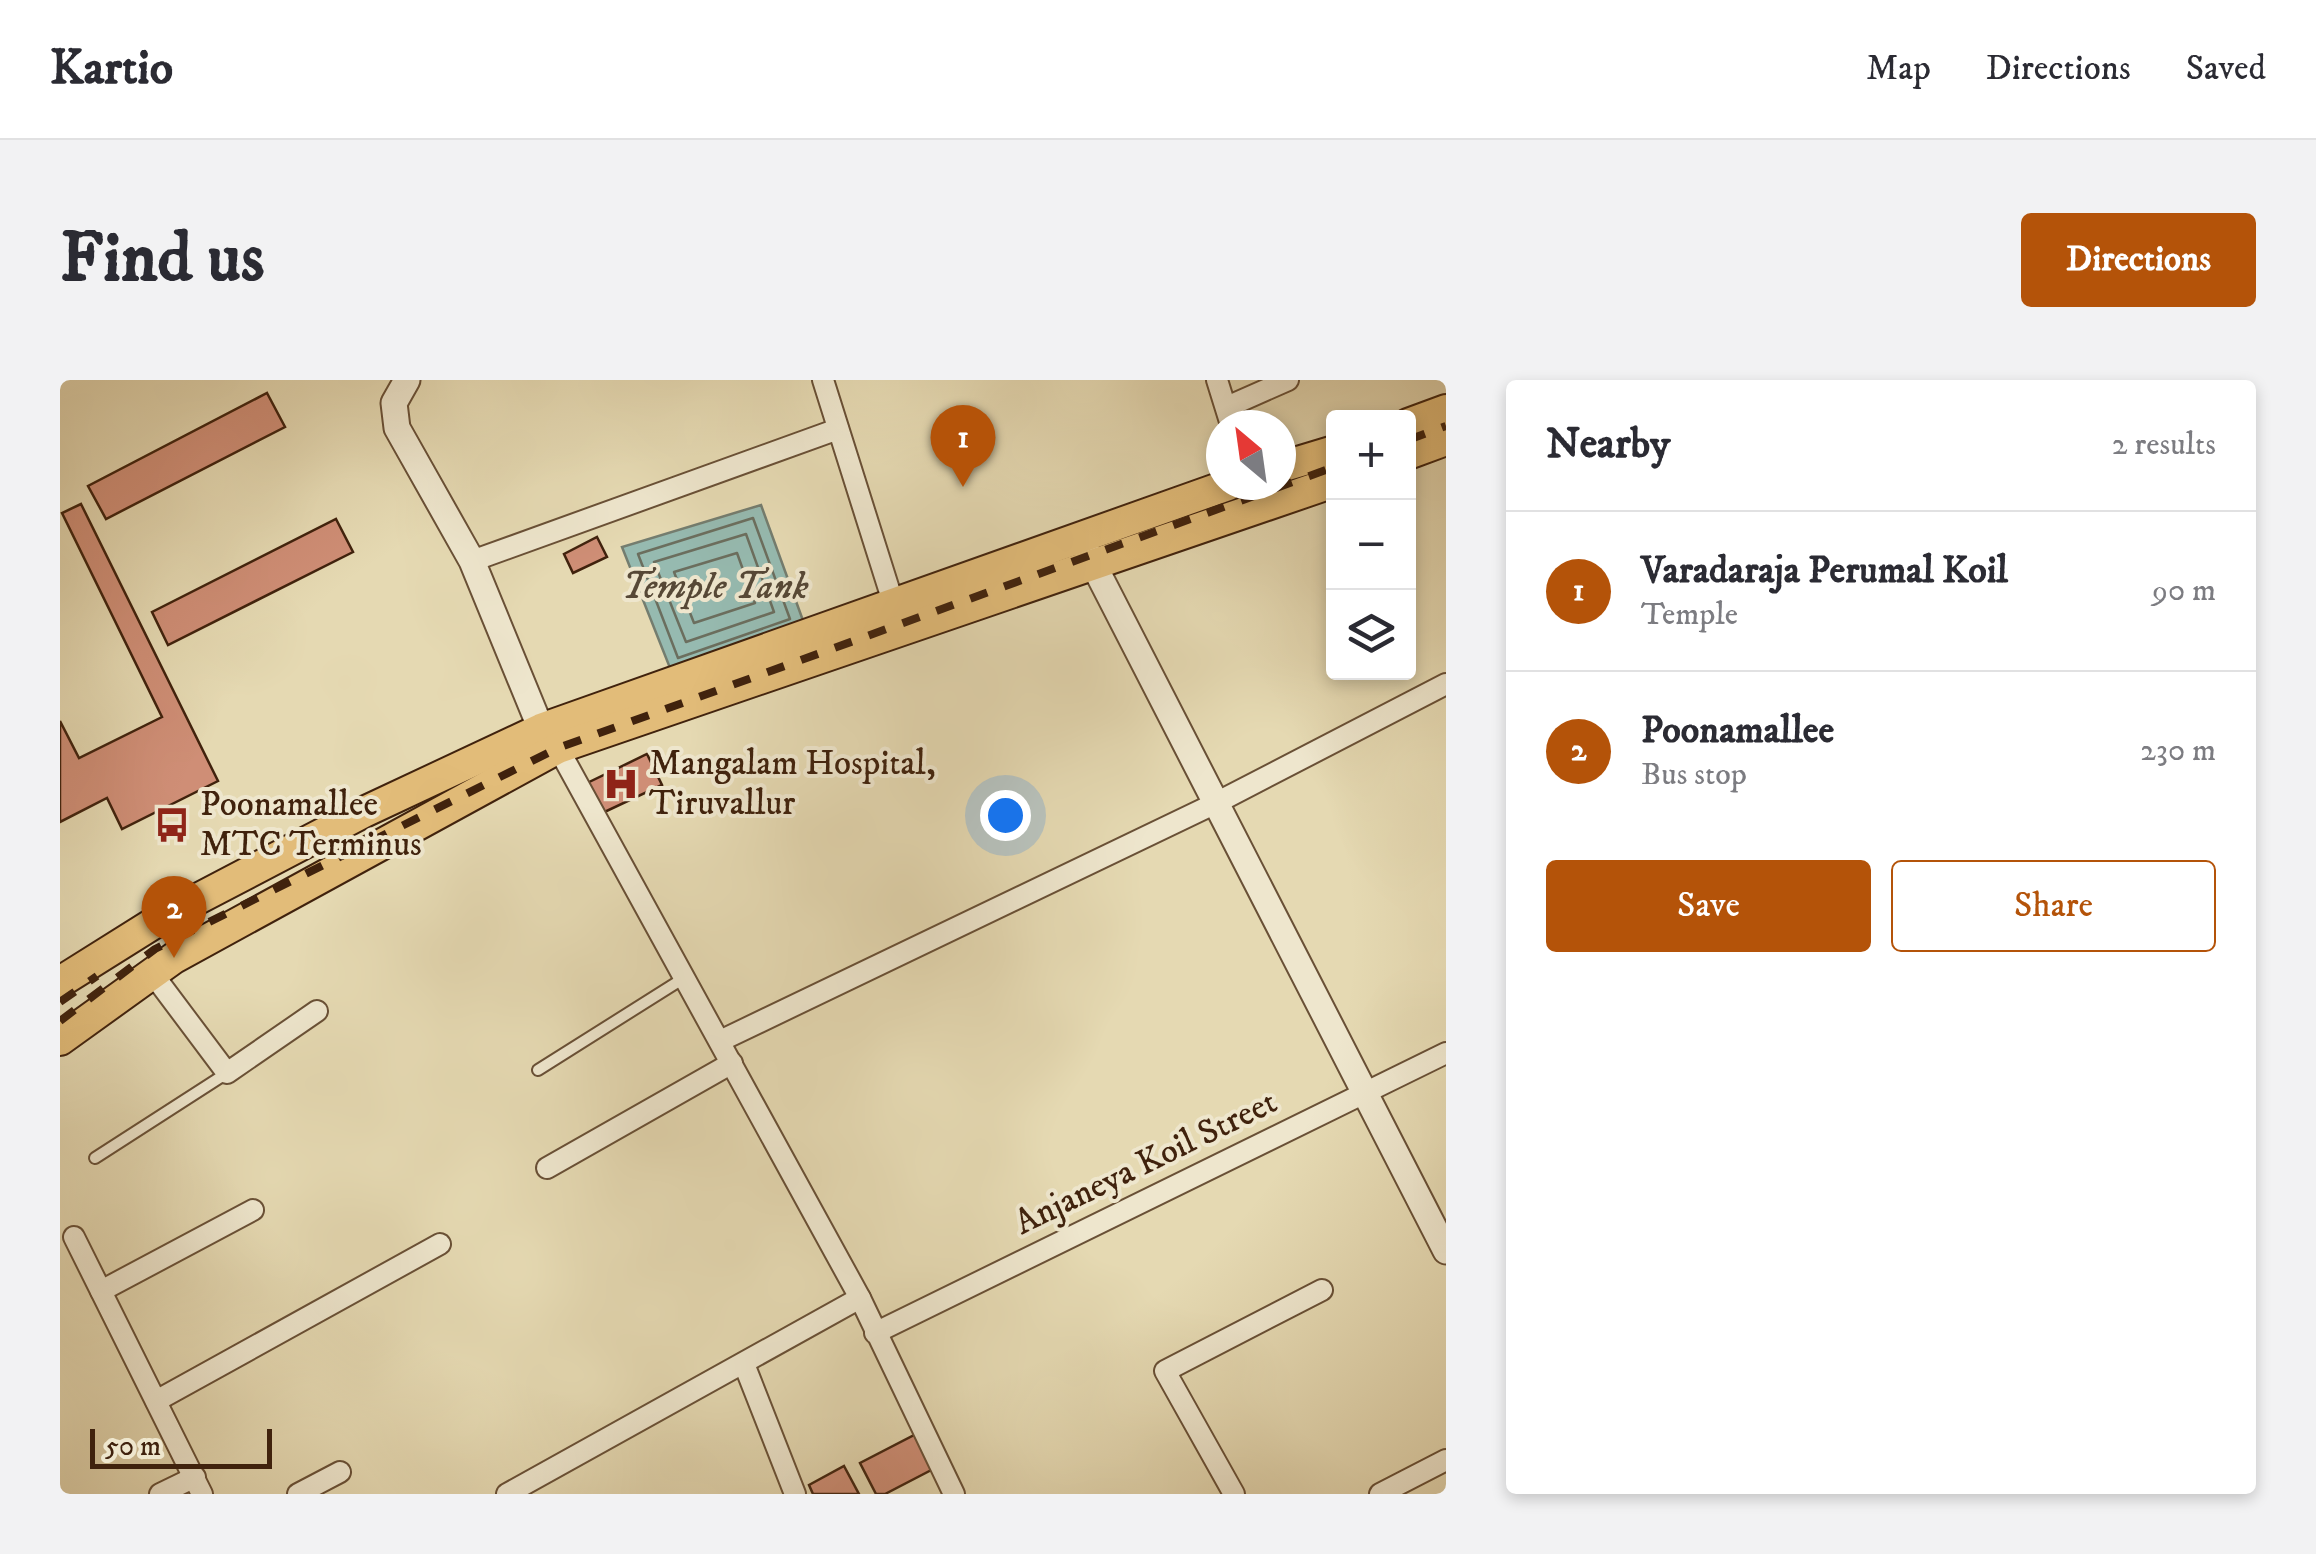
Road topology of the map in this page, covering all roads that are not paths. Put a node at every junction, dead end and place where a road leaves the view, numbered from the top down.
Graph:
1 (408, 380) edge
2 (823, 380) edge
3 (1218, 380) edge
4 (1288, 380) edge
5 (1227, 410) edge
6 (1239, 410) edge
7 (1446, 410) edge
8 (1416, 421) edge
9 (838, 429) junction
10 (1446, 440) edge
11 (1416, 451) edge
12 (1326, 454) edge
13 (1296, 463) edge
14 (1326, 484) edge
15 (1206, 496) edge
16 (1087, 553) junction
17 (472, 561) junction
18 (893, 602) junction
19 (1446, 684) edge
20 (549, 739) junction
21 (1216, 803) junction
22 (152, 974) junction
23 (685, 977) junction
24 (60, 982) edge
25 (317, 1011) dead end
26 (60, 1040) edge
27 (720, 1041) junction
28 (1446, 1053) edge
29 (732, 1064) junction
30 (538, 1070) dead end
31 (227, 1072) junction
32 (1364, 1090) junction
33 (95, 1158) dead end
34 (547, 1168) dead end
35 (253, 1210) dead end
36 (74, 1237) dead end
37 (440, 1244) dead end
38 (1446, 1251) edge
39 (1322, 1290) dead end
40 (100, 1291) junction
41 (860, 1298) junction
42 (875, 1333) junction
43 (744, 1364) junction
44 (156, 1401) junction
45 (1446, 1460) edge
46 (340, 1472) dead end
47 (198, 1486) edge
48 (160, 1494) edge
49 (298, 1494) edge
50 (508, 1494) edge
51 (795, 1494) edge
52 (954, 1494) edge
53 (1234, 1494) edge
54 (1380, 1494) edge

1 - 17 street
2 - 9 street
3 - 5 street
4 - 6 street
7 - 8 main road
9 - 17 street
9 - 18 street
10 - 11 main road
12 - 13 main road
14 - 16 main road
15 - 16 main road
16 - 18 main road
16 - 20 main road
16 - 21 street
17 - 20 street
18 - 20 main road
19 - 21 street
20 - 22 main road
20 - 23 street
20 - 24 main road
21 - 27 street
21 - 32 street
22 - 26 main road
22 - 31 street
23 - 27 street
23 - 30 lane
25 - 31 street
27 - 29 street
28 - 32 street, Anjaneya Koil Street
29 - 34 street
29 - 41 street
31 - 33 lane
32 - 38 street
32 - 42 street, Anjaneya Koil Street
35 - 40 street
36 - 40 street
37 - 44 street
39 - 53 street
40 - 44 street
41 - 42 street
41 - 43 street
42 - 52 street
43 - 50 street
43 - 51 street
44 - 47 street
45 - 54 street
46 - 49 street
47 - 48 street

